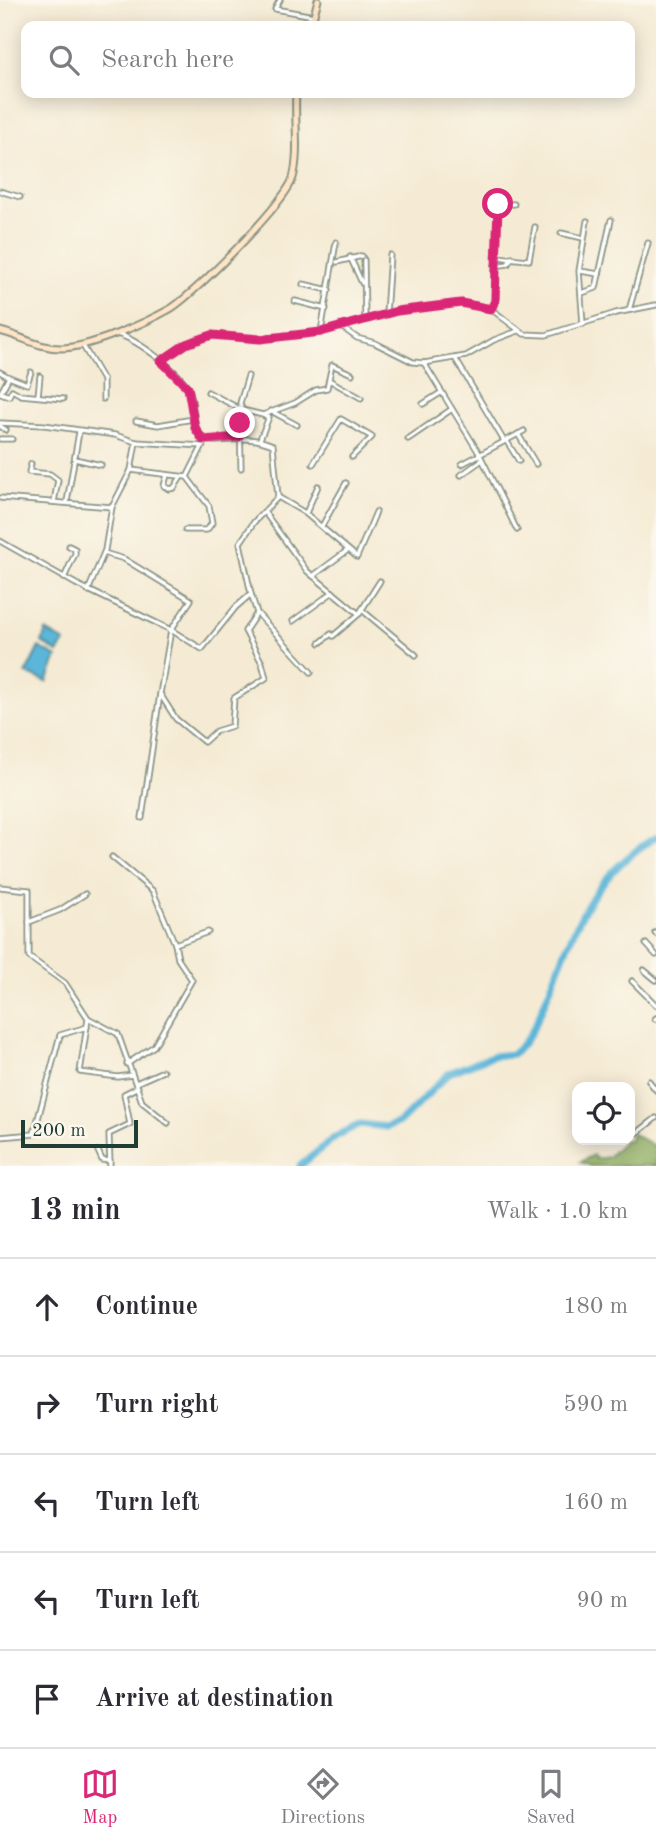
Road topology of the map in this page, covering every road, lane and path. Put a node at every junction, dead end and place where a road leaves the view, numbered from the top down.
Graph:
1 (280, 0) edge
2 (318, 0) edge
3 (314, 16) junction
4 (312, 21) edge
5 (296, 98) edge
6 (0, 191) edge
7 (20, 197) dead end
8 (514, 204) dead end
9 (611, 220) dead end
10 (587, 221) dead end
11 (535, 226) dead end
12 (561, 233) dead end
13 (583, 238) junction
14 (336, 242) dead end
15 (648, 243) dead end
16 (390, 255) dead end
17 (350, 257) junction
18 (496, 257) junction
19 (512, 257) junction
20 (337, 262) dead end
21 (495, 266) junction
22 (579, 271) junction
23 (599, 274) junction
24 (303, 284) dead end
25 (363, 285) junction
26 (329, 290) junction
27 (581, 293) junction
28 (295, 301) dead end
29 (656, 305) edge
30 (326, 309) junction
31 (491, 309) junction
32 (629, 310) junction
33 (386, 314) junction
34 (365, 320) junction
35 (583, 324) junction
36 (340, 326) junction
37 (518, 331) junction
38 (321, 332) junction
39 (1, 333) edge
40 (114, 333) junction
41 (82, 344) junction
42 (455, 358) junction
43 (161, 361) junction
44 (424, 363) junction
45 (0, 372) edge
46 (32, 372) dead end
47 (352, 374) dead end
48 (40, 376) dead end
49 (248, 376) dead end
50 (9, 377) junction
51 (329, 380) junction
52 (208, 392) dead end
53 (442, 392) junction
54 (0, 394) edge
55 (38, 396) junction
56 (361, 397) dead end
57 (63, 399) dead end
58 (103, 399) dead end
59 (424, 404) dead end
60 (452, 409) junction
61 (242, 410) junction
62 (271, 411) junction
63 (263, 415) junction
64 (268, 418) junction
65 (193, 419) junction
66 (136, 421) dead end
67 (0, 425) edge
68 (297, 425) dead end
69 (6, 430) dead end
70 (523, 431) dead end
71 (79, 432) junction
72 (518, 434) junction
73 (239, 437) junction
74 (0, 439) edge
75 (12, 439) dead end
76 (260, 439) junction
77 (408, 439) dead end
78 (505, 440) junction
79 (205, 441) junction
80 (136, 442) junction
81 (203, 446) junction
82 (479, 453) junction
83 (352, 457) dead end
84 (75, 459) junction
85 (482, 460) junction
86 (519, 461) dead end
87 (30, 464) dead end
88 (313, 464) dead end
89 (462, 464) dead end
90 (536, 464) dead end
91 (101, 465) dead end
92 (241, 468) dead end
93 (131, 470) junction
94 (167, 474) junction
95 (461, 475) dead end
96 (184, 477) junction
97 (346, 484) dead end
98 (318, 486) dead end
99 (278, 497) junction
100 (0, 498) edge
101 (54, 502) junction
102 (67, 502) junction
103 (112, 508) junction
104 (376, 512) dead end
105 (265, 513) junction
106 (306, 513) junction
107 (322, 526) junction
108 (185, 530) dead end
109 (517, 530) dead end
110 (0, 541) edge
111 (69, 546) dead end
112 (348, 550) junction
113 (104, 553) junction
114 (313, 576) junction
115 (64, 578) junction
116 (380, 581) dead end
117 (88, 591) junction
118 (333, 592) junction
119 (251, 594) junction
120 (257, 612) junction
121 (361, 612) junction
122 (293, 621) dead end
123 (171, 630) junction
124 (320, 643) dead end
125 (416, 655) dead end
126 (311, 673) dead end
127 (160, 694) junction
128 (142, 818) dead end
129 (112, 857) dead end
130 (0, 887) edge
131 (85, 894) dead end
132 (29, 922) junction
133 (208, 932) dead end
134 (175, 944) junction
135 (646, 944) dead end
136 (656, 955) edge
137 (644, 970) dead end
138 (656, 980) edge
139 (632, 981) dead end
140 (656, 1004) edge
141 (88, 1018) junction
142 (87, 1027) junction
143 (127, 1064) junction
144 (163, 1071) dead end
145 (132, 1075) junction
146 (649, 1081) dead end
147 (137, 1085) junction
148 (656, 1090) edge
149 (656, 1118) edge
150 (168, 1123) dead end
151 (636, 1133) dead end
152 (0, 1137) edge
153 (98, 1151) dead end
154 (110, 1164) edge

1 - 3 street
2 - 3 main road
3 - 4 main road
5 - 40 main road
6 - 7 street
8 - 18 street
9 - 23 street
10 - 13 street
11 - 19 street
12 - 13 street
13 - 22 street
14 - 26 street
15 - 32 street
16 - 33 street
17 - 20 street
17 - 25 street
17 - 25 street
18 - 19 street
18 - 21 street
19 - 21 street
21 - 31 street
22 - 23 street
22 - 27 street
23 - 27 street
24 - 26 street
25 - 34 street
26 - 30 street
27 - 35 street
28 - 30 street
29 - 32 street
30 - 38 street
31 - 33 street
31 - 37 street
32 - 35 street
33 - 34 street
34 - 36 street
35 - 37 street
36 - 38 street
36 - 44 street
37 - 42 street
38 - 43 street
39 - 41 main road
40 - 41 main road
40 - 43 street
41 - 58 street
42 - 44 street
42 - 78 street
43 - 65 street
44 - 53 street
45 - 50 street
46 - 50 street
47 - 51 street
48 - 55 street
49 - 61 street
50 - 54 street
51 - 56 street
51 - 62 street
52 - 61 street
53 - 59 street
53 - 60 street
54 - 55 street
55 - 57 street
60 - 77 street
60 - 82 street
61 - 63 street
61 - 73 street
62 - 63 street
62 - 64 street
62 - 68 street
63 - 64 street
64 - 76 street
65 - 66 street
65 - 79 street
67 - 69 street
67 - 71 street
70 - 72 street
71 - 80 street
71 - 84 street
72 - 78 street
72 - 90 street
73 - 76 street
73 - 79 street
73 - 92 street
74 - 75 street
76 - 99 street
78 - 82 street
78 - 86 street
79 - 81 street
80 - 81 street
80 - 93 street
81 - 96 street
82 - 85 street
82 - 89 street
83 - 88 street
84 - 91 street
84 - 102 street
85 - 95 street
85 - 109 street
87 - 101 street
93 - 94 street
93 - 103 street
94 - 96 street
94 - 96 street
96 - 108 street
97 - 107 street
98 - 106 street
99 - 105 street
99 - 106 street
100 - 101 street
101 - 102 street
102 - 103 street
103 - 113 street
104 - 112 street
105 - 114 street
105 - 119 street
106 - 107 street
107 - 112 street
110 - 115 street
111 - 115 street
112 - 114 street
113 - 117 street
113 - 123 street
114 - 118 street
115 - 117 street
116 - 121 street
117 - 123 street
118 - 121 street
118 - 122 street
119 - 120 street
119 - 123 street
120 - 126 street
120 - 127 street
121 - 124 street
121 - 125 street
123 - 127 street
127 - 128 street
129 - 134 street
130 - 132 street
131 - 132 street
132 - 141 street
133 - 134 street
134 - 143 street
135 - 136 street
137 - 138 street
139 - 140 street
141 - 142 street
141 - 143 street
142 - 145 street
142 - 152 street
143 - 145 street
144 - 147 street
145 - 147 street
146 - 148 street
147 - 150 street
147 - 154 street
149 - 151 street
153 - 154 street

